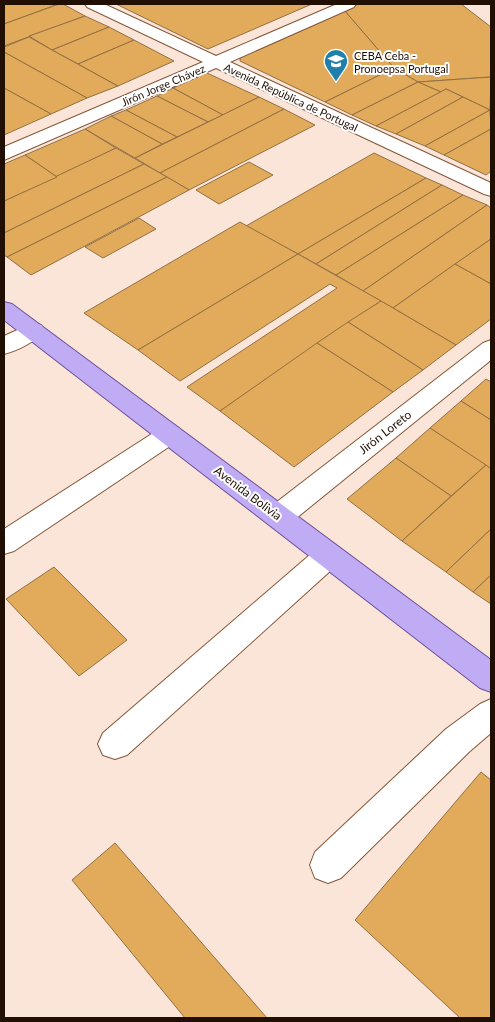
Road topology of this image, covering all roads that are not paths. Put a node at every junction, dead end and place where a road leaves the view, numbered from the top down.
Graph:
1 (92, 4) edge
2 (349, 4) edge
3 (216, 62) junction
4 (4, 154) edge
5 (491, 190) edge
6 (4, 308) edge
7 (32, 330) junction
8 (4, 346) edge
9 (491, 348) edge
10 (170, 434) junction
11 (279, 516) junction
12 (4, 543) edge
13 (329, 555) junction
14 (491, 678) edge
15 (491, 714) edge
16 (114, 744) dead end
17 (328, 865) dead end

1 - 3 street, Avenida República de Portugal
2 - 3 street, Jirón Jorge Chávez
3 - 4 street, Jirón Jorge Chávez
3 - 5 street, Avenida República de Portugal
6 - 7 main road, Avenida Bolivia
7 - 8 street
7 - 10 main road, Avenida Bolivia
9 - 11 street, Jirón Loreto
10 - 11 main road, Avenida Bolivia
10 - 12 street
11 - 13 main road, Avenida Bolivia
13 - 14 main road, Avenida Bolivia
13 - 16 street
15 - 17 street

